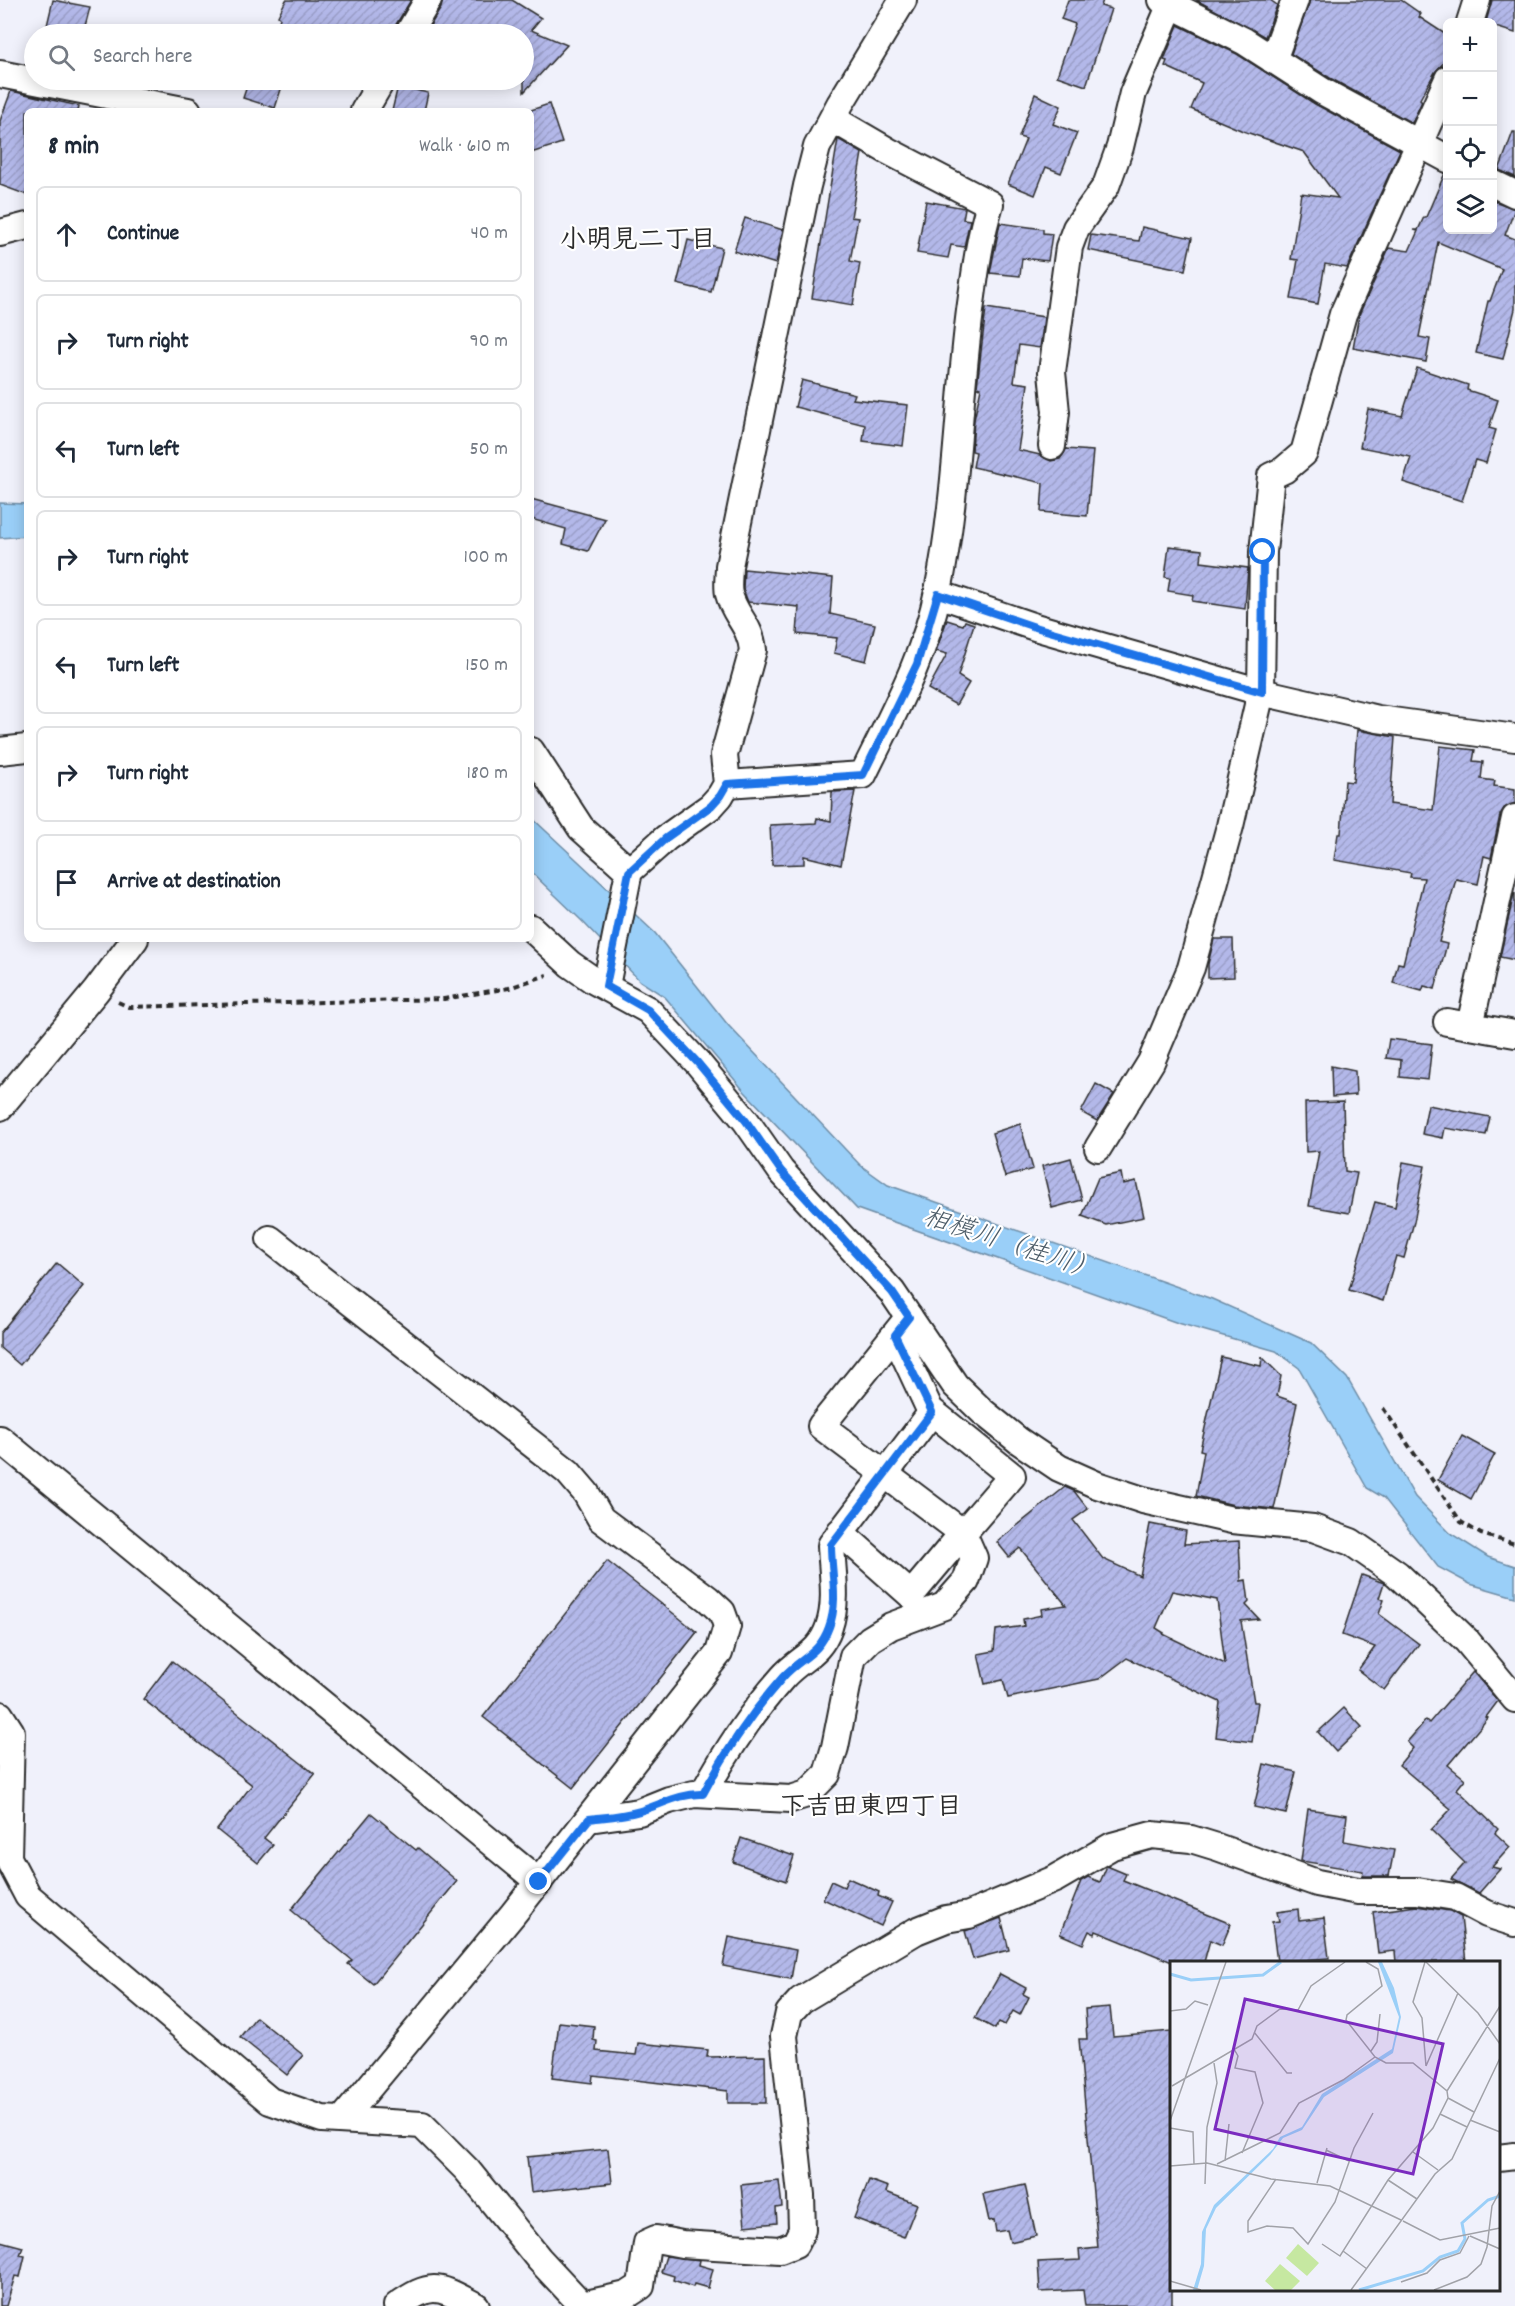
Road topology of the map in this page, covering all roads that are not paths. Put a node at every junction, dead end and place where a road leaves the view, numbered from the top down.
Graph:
1 (428, 0) edge
2 (903, 0) edge
3 (1295, 0) edge
4 (1477, 0) edge
5 (1167, 2) edge
6 (1471, 18) edge
7 (414, 24) edge
8 (1272, 60) junction
9 (0, 74) edge
10 (24, 79) edge
11 (81, 90) edge
12 (376, 90) edge
13 (1443, 90) edge
14 (173, 108) edge
15 (365, 108) edge
16 (833, 119) junction
17 (1418, 142) junction
18 (1443, 156) edge
19 (1497, 185) edge
20 (1515, 194) edge
21 (24, 227) edge
22 (0, 233) edge
23 (1052, 446) dead end
24 (938, 594) junction
25 (1262, 692) junction
26 (1515, 738) edge
27 (24, 748) edge
28 (0, 751) edge
29 (534, 756) edge
30 (727, 784) junction
31 (1515, 818) edge
32 (627, 880) junction
33 (534, 931) edge
34 (133, 942) edge
35 (608, 977) junction
36 (1515, 1034) edge
37 (0, 1107) edge
38 (1098, 1148) dead end
39 (270, 1239) dead end
40 (902, 1326) junction
41 (932, 1412) junction
42 (0, 1439) edge
43 (886, 1474) junction
44 (840, 1532) junction
45 (963, 1533) junction
46 (1515, 1699) edge
47 (0, 1715) edge
48 (703, 1794) junction
49 (589, 1819) junction
50 (539, 1882) junction
51 (1515, 1923) edge
52 (342, 2120) junction
53 (1515, 2156) edge
54 (1500, 2158) edge
55 (583, 2305) edge
56 (397, 2306) edge
57 (476, 2306) edge

1 - 7 street
2 - 16 street
3 - 8 street
4 - 6 street
5 - 8 street
5 - 23 street
8 - 17 street
9 - 10 street
11 - 14 street
12 - 15 street
13 - 17 street
16 - 24 street
16 - 30 street
17 - 18 street
17 - 25 street
19 - 20 street
21 - 22 street
24 - 25 street
24 - 30 street
25 - 26 street
25 - 38 street
27 - 28 street
29 - 32 street
30 - 32 street
31 - 36 street
32 - 35 street
33 - 35 street
34 - 37 street
35 - 40 street
39 - 49 street
40 - 41 street
40 - 43 street
40 - 46 street
41 - 43 street
41 - 45 street
42 - 50 street
43 - 44 street
43 - 45 street
44 - 45 street
44 - 48 street
45 - 48 street
47 - 52 street
48 - 49 street
49 - 50 street
50 - 52 street
51 - 55 street
52 - 55 street
53 - 54 street
56 - 57 street

